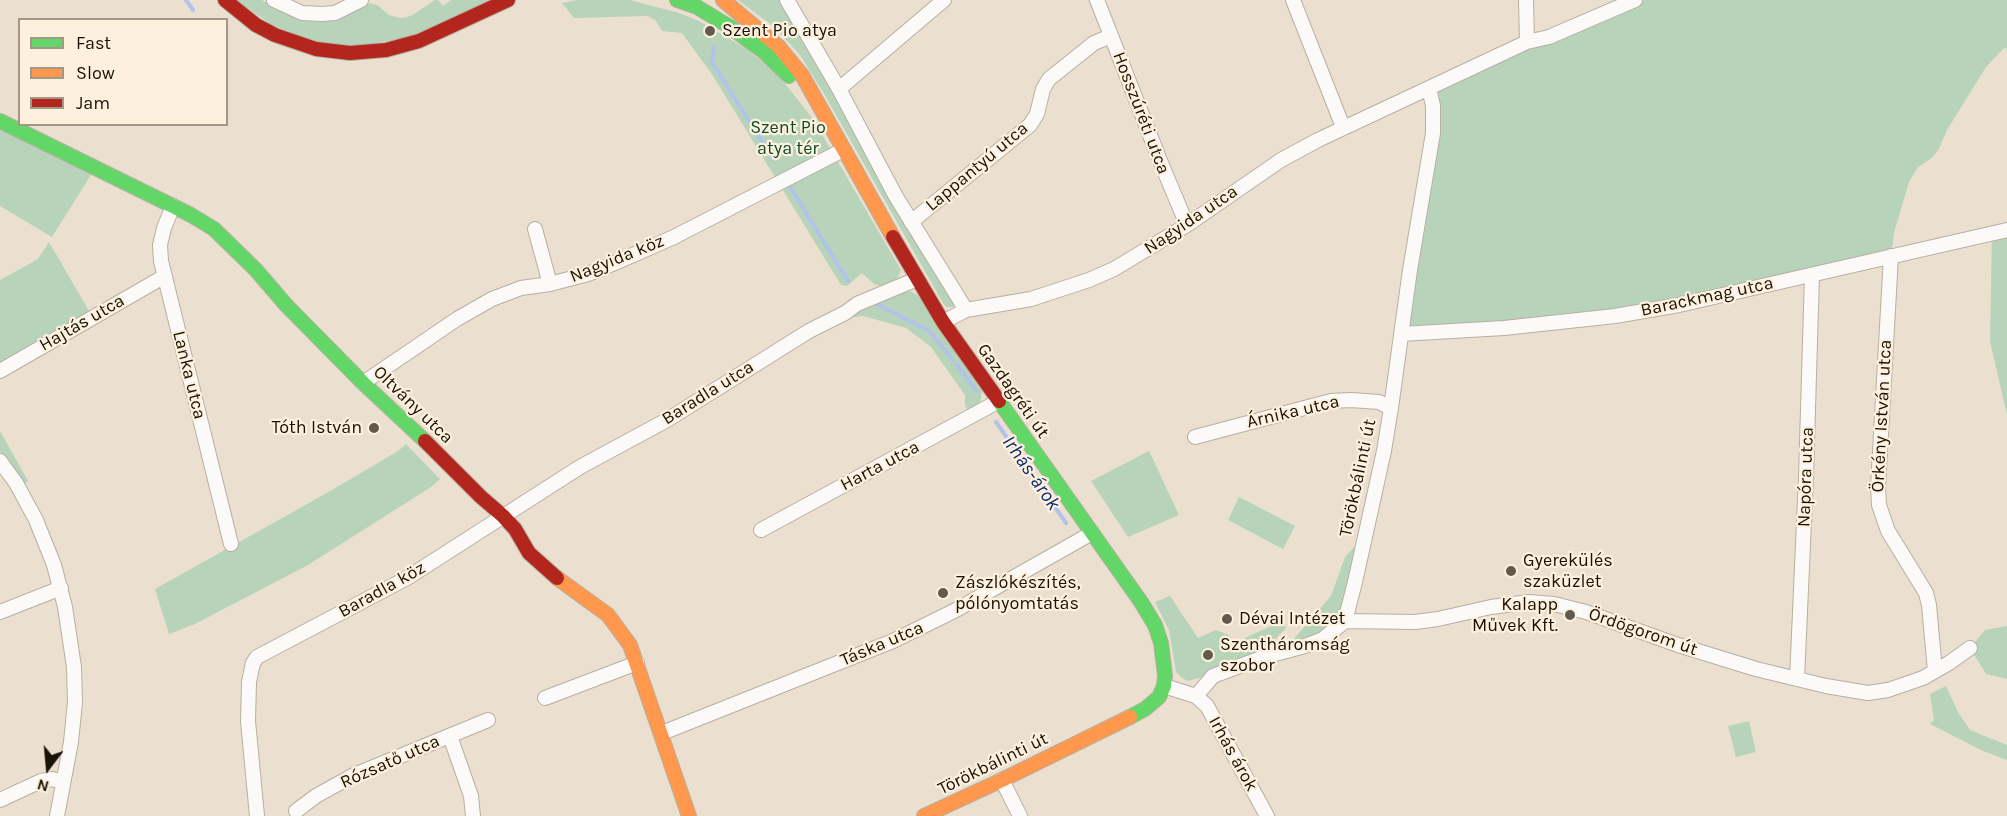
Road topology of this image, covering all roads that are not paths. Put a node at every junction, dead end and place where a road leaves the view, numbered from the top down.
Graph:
1 (225, 0) edge
2 (274, 0) edge
3 (361, 0) edge
4 (521, 0) edge
5 (677, 0) edge
6 (723, 0) edge
7 (787, 0) edge
8 (944, 0) edge
9 (1097, 0) edge
10 (1293, 0) edge
11 (1526, 0) edge
12 (1635, 0) edge
13 (504, 2) edge
14 (702, 2) edge
15 (765, 35) junction
16 (1111, 36) junction
17 (1527, 42) junction
18 (1429, 88) junction
19 (839, 89) junction
20 (823, 116) junction
21 (0, 121) edge
22 (1343, 127) junction
23 (843, 150) junction
24 (173, 206) junction
25 (911, 222) junction
26 (1187, 225) junction
27 (535, 229) dead end
28 (2007, 230) edge
29 (1891, 256) junction
30 (1812, 275) junction
31 (165, 276) junction
32 (917, 279) junction
33 (550, 284) junction
34 (966, 310) junction
35 (943, 322) junction
36 (1401, 334) junction
37 (0, 371) edge
38 (363, 383) junction
39 (999, 401) junction
40 (1391, 408) junction
41 (1195, 437) dead end
42 (0, 461) edge
43 (503, 516) junction
44 (761, 530) dead end
45 (1092, 533) junction
46 (231, 544) dead end
47 (61, 588) junction
48 (0, 612) edge
49 (1345, 621) junction
50 (1970, 648) dead end
51 (637, 663) junction
52 (1935, 671) junction
53 (1797, 679) junction
54 (1164, 686) junction
55 (1196, 696) junction
56 (545, 698) dead end
57 (489, 720) dead end
58 (662, 733) junction
59 (450, 736) junction
60 (1002, 780) junction
61 (63, 782) junction
62 (0, 800) edge
63 (296, 811) dead end
64 (57, 816) edge
65 (257, 816) edge
66 (473, 816) edge
67 (689, 816) edge
68 (924, 816) edge
69 (1020, 816) edge
70 (1267, 816) edge

1 - 13 street
2 - 3 street
4 - 13 street
5 - 14 street
6 - 15 street, Gazdagréti út
7 - 19 street
8 - 19 street
9 - 16 street, Hosszúréti utca
10 - 22 street
11 - 17 street
12 - 17 street
14 - 15 street, Gazdagréti út
14 - 20 street, Gazdagréti út
15 - 20 street, Gazdagréti út
16 - 25 street, Lappantyú utca
16 - 26 street, Hosszúréti utca
17 - 18 street
18 - 22 street, Nagyida utca
18 - 36 street, Törökbálinti út
19 - 25 street
20 - 23 street, Gazdagréti út
21 - 24 street, Oltvány utca
22 - 26 street, Nagyida utca
23 - 32 street, Gazdagréti út
23 - 33 street, Nagyida köz
24 - 31 street, Lanka utca
24 - 38 street, Oltvány utca
25 - 34 street
26 - 34 street, Nagyida utca
27 - 33 street
28 - 29 street, Barackmag utca
29 - 30 street, Barackmag utca
29 - 52 street, Örkény István utca
30 - 36 street, Barackmag utca
30 - 53 street, Napóra utca
31 - 37 street, Hajtás utca
31 - 46 street, Lanka utca
32 - 35 street, Gazdagréti út
32 - 43 street, Baradla utca
33 - 38 street, Nagyida köz
34 - 35 street, Nagyida utca
35 - 39 street, Gazdagréti út
36 - 40 street, Törökbálinti út
38 - 43 street, Oltvány utca
39 - 44 street, Harta utca
39 - 45 street, Gazdagréti út
40 - 41 street, Árnika utca
40 - 49 street, Törökbálinti út
42 - 47 street
43 - 51 street, Oltvány utca
43 - 65 street, Baradla köz
45 - 54 street, Gazdagréti út
45 - 58 street, Táska utca
47 - 48 street
47 - 61 street
49 - 53 street, Ördögorom út
49 - 55 street
50 - 52 street, Ördögorom út
51 - 56 street
51 - 58 street, Oltvány utca
52 - 53 street, Ördögorom út
54 - 55 street
54 - 60 street, Törökbálinti út
55 - 70 street, Irhás árok
57 - 59 street, Rózsatő utca
58 - 67 street, Oltvány utca
59 - 63 street, Rózsatő utca
59 - 66 street
60 - 68 street, Törökbálinti út
60 - 69 street
61 - 62 street
61 - 64 street

